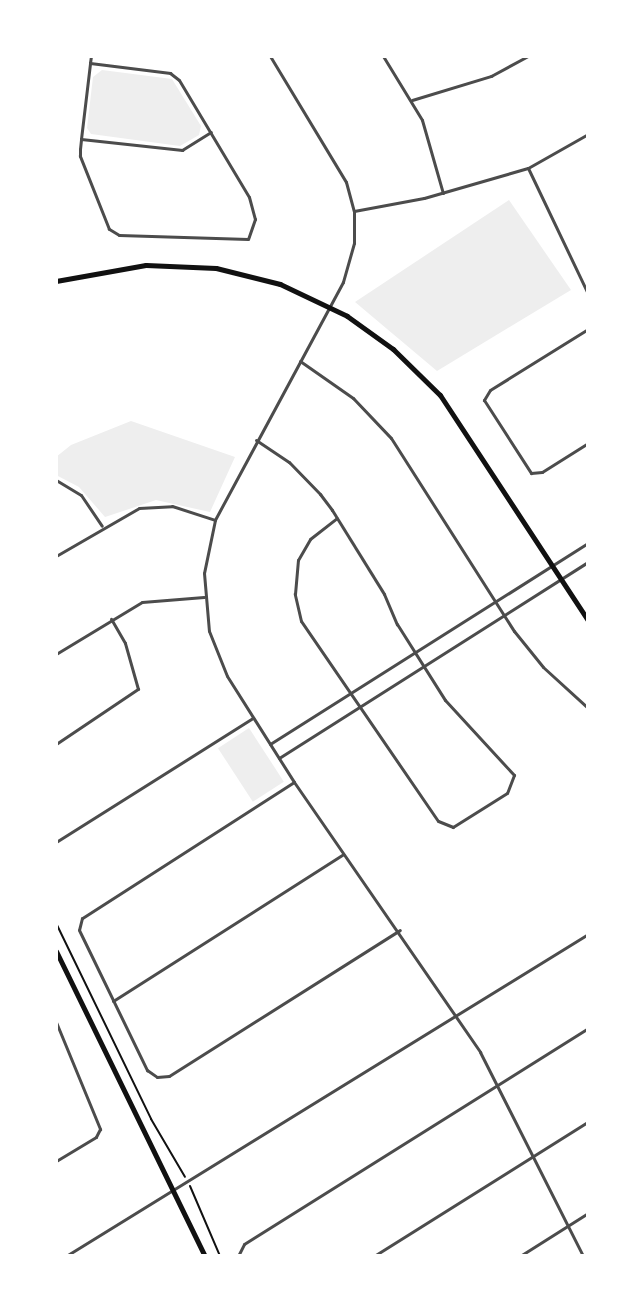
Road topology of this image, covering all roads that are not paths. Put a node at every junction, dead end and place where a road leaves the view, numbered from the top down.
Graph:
1 (91, 56) edge
2 (270, 56) edge
3 (383, 56) edge
4 (528, 56) edge
5 (90, 63) junction
6 (411, 100) junction
7 (211, 132) junction
8 (588, 134) edge
9 (81, 139) junction
10 (528, 168) junction
11 (443, 193) junction
12 (354, 211) junction
13 (56, 281) edge
14 (588, 294) edge
15 (330, 306) junction
16 (588, 329) edge
17 (300, 361) junction
18 (256, 440) junction
19 (588, 443) edge
20 (56, 480) edge
21 (337, 518) junction
22 (215, 520) junction
23 (102, 526) junction
24 (588, 543) edge
25 (56, 556) edge
26 (588, 562) edge
27 (552, 565) junction
28 (560, 580) junction
29 (204, 597) junction
30 (495, 602) junction
31 (504, 615) junction
32 (111, 619) junction
33 (588, 620) edge
34 (414, 653) junction
35 (56, 654) edge
36 (423, 666) junction
37 (351, 693) junction
38 (360, 706) junction
39 (588, 708) edge
40 (253, 718) junction
41 (56, 744) edge
42 (270, 744) junction
43 (279, 758) junction
44 (294, 782) junction
45 (56, 842) edge
46 (342, 855) junction
47 (400, 930) junction
48 (588, 934) edge
49 (56, 951) edge
50 (113, 1001) junction
51 (456, 1015) junction
52 (56, 1022) edge
53 (588, 1028) edge
54 (497, 1084) junction
55 (588, 1122) edge
56 (534, 1156) junction
57 (56, 1161) edge
58 (173, 1191) junction
59 (588, 1213) edge
60 (568, 1226) junction
61 (66, 1256) edge
62 (205, 1256) edge
63 (238, 1256) edge
64 (374, 1256) edge
65 (520, 1256) edge
66 (583, 1256) edge

1 - 5 street
2 - 12 street
3 - 6 street
4 - 6 street
5 - 7 street
5 - 9 street
6 - 11 street
7 - 9 street
7 - 9 street
8 - 10 street
10 - 11 street
10 - 14 street
11 - 12 street
12 - 15 street
13 - 15 main road
15 - 17 street
15 - 27 main road
16 - 19 street
17 - 18 street
17 - 30 street
18 - 21 street
18 - 22 street
20 - 23 street
21 - 34 street
21 - 37 street
22 - 23 street
22 - 29 street
23 - 25 street
24 - 27 street
26 - 28 street
27 - 28 main road
27 - 30 street
28 - 31 street
28 - 33 main road
29 - 32 street
29 - 40 street
30 - 31 street
30 - 34 street
31 - 36 street
31 - 39 street
32 - 35 street
32 - 41 street
34 - 36 street
34 - 37 street
36 - 38 street
36 - 38 street
37 - 38 street
37 - 42 street
38 - 43 street
40 - 42 street
40 - 45 street
42 - 43 street
43 - 44 street
44 - 46 street
44 - 50 street
46 - 47 street
46 - 50 street
47 - 50 street
47 - 51 street
48 - 51 street
49 - 58 main road
51 - 54 street
51 - 58 street
52 - 57 street
53 - 54 street
54 - 56 street
54 - 63 street
55 - 56 street
56 - 60 street
56 - 64 street
58 - 61 street
58 - 62 main road
59 - 60 street
60 - 65 street
60 - 66 street

